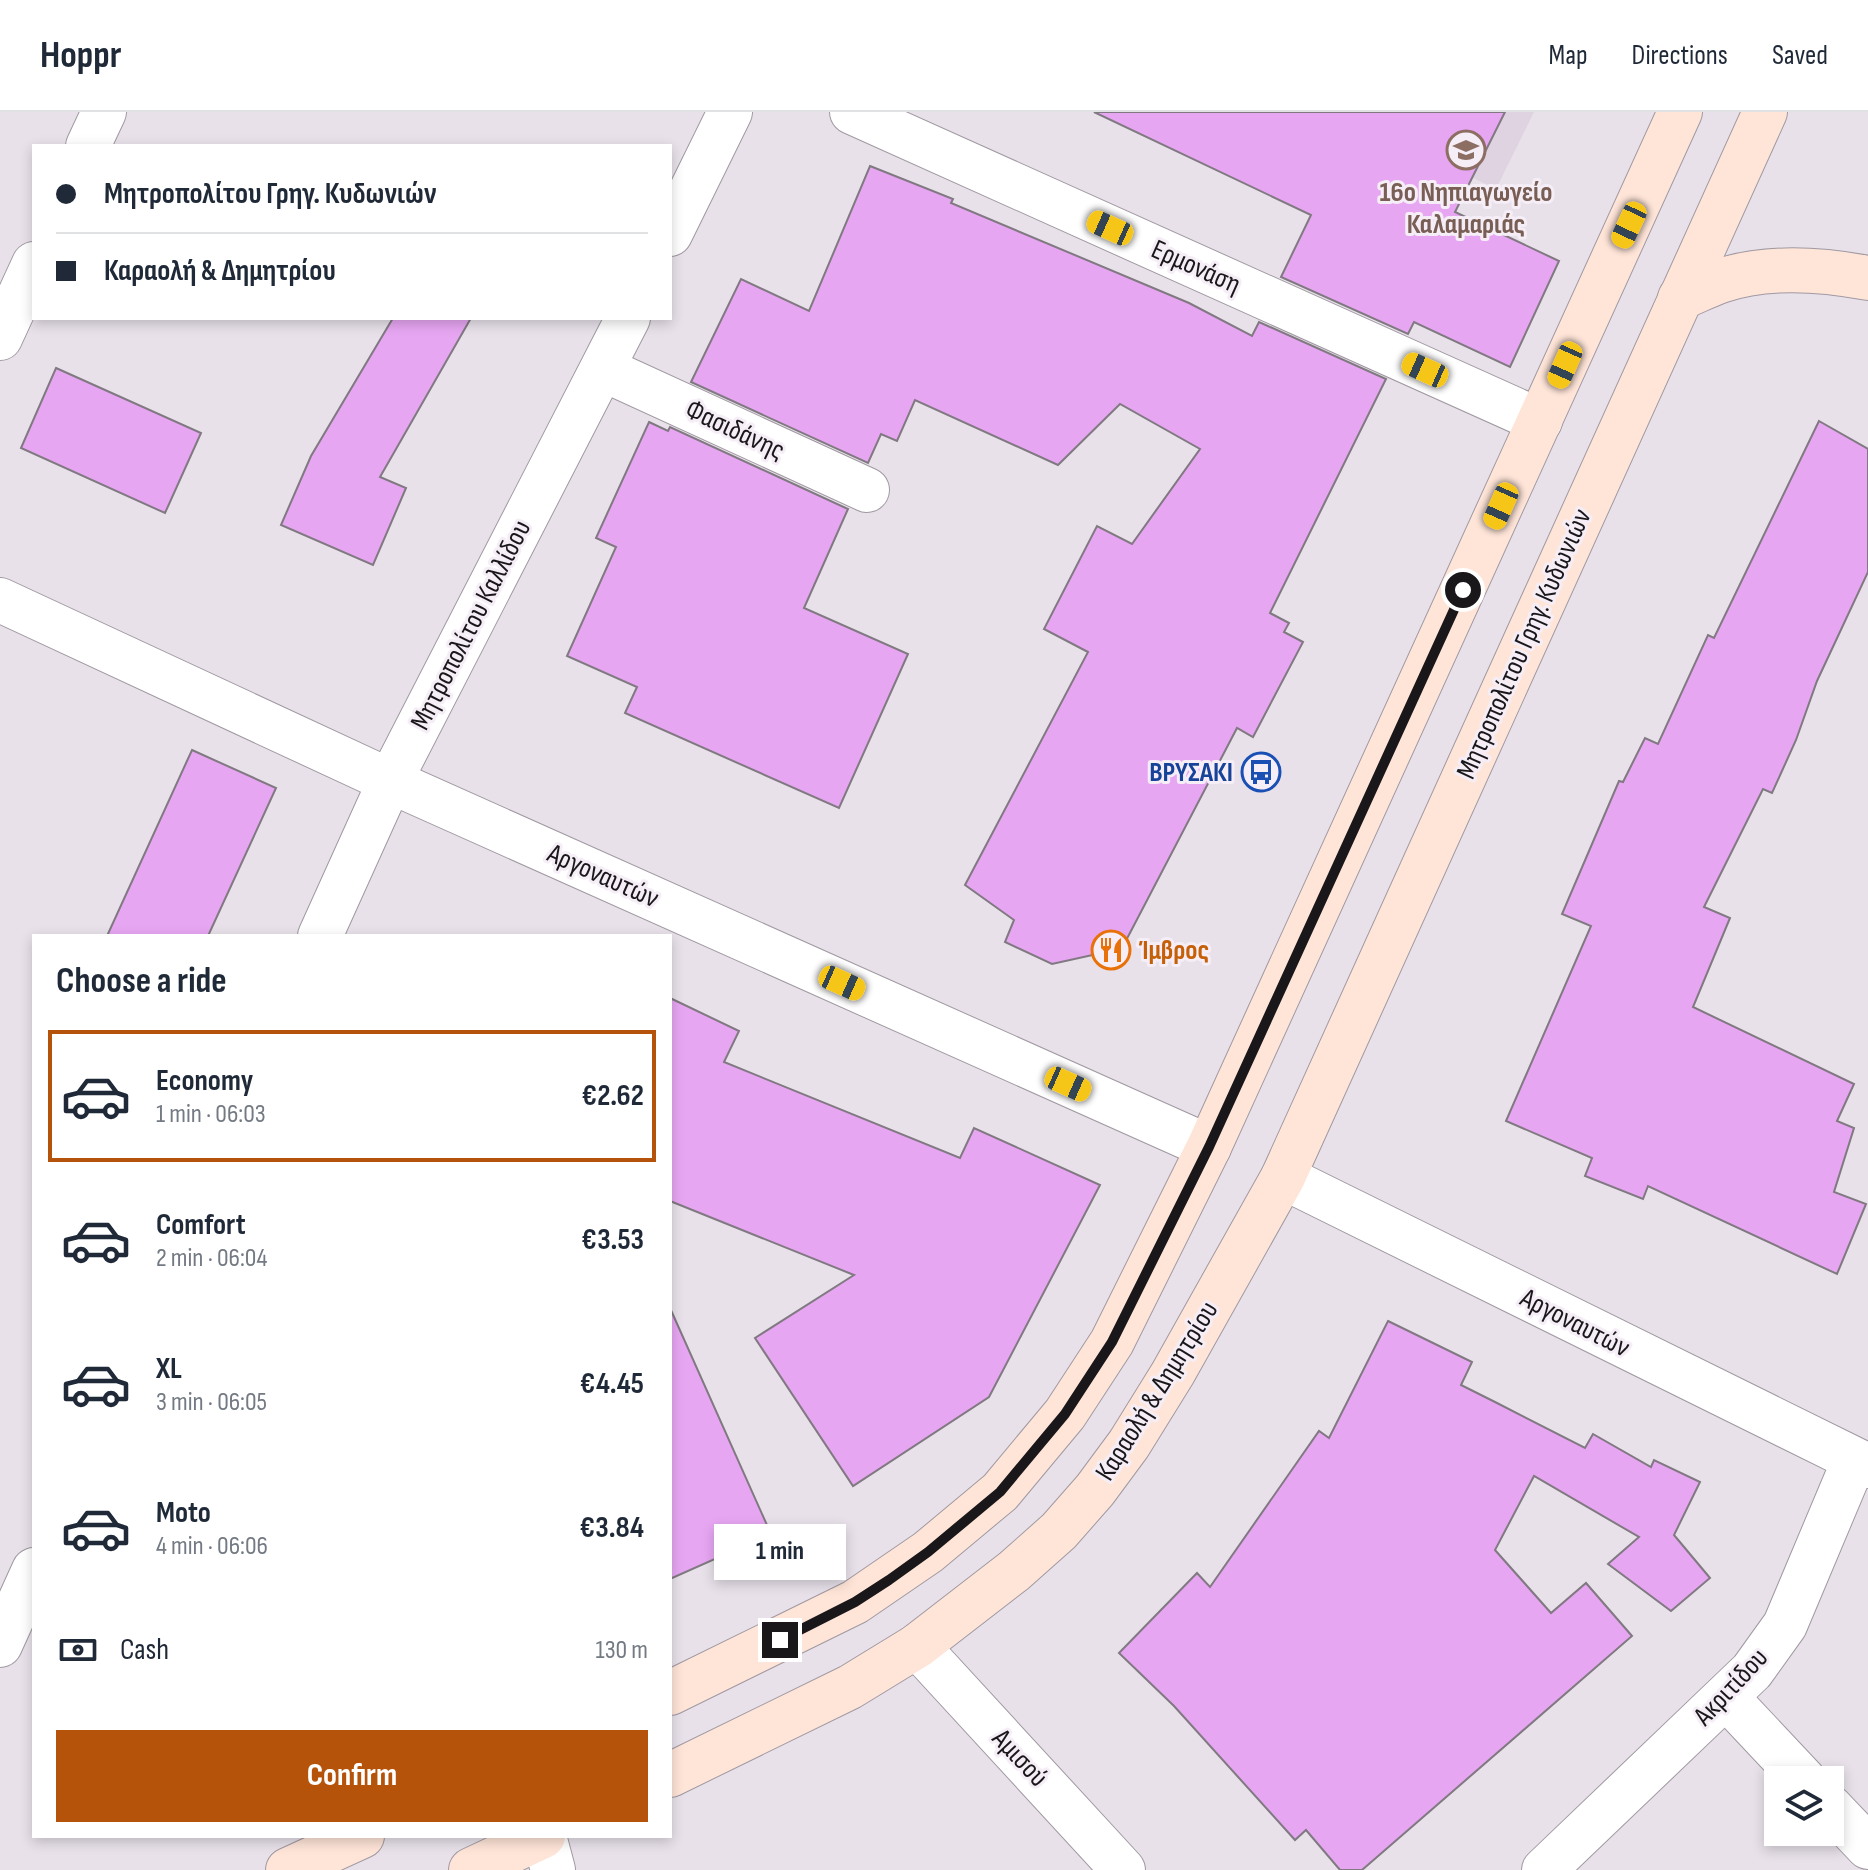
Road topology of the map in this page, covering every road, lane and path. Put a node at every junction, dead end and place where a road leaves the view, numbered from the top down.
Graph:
1 (104, 112) edge
2 (730, 112) edge
3 (852, 112) edge
4 (1680, 112) edge
5 (1765, 112) edge
6 (89, 144) edge
7 (672, 230) edge
8 (32, 268) edge
9 (1868, 278) edge
10 (1680, 298) junction
11 (627, 320) edge
12 (0, 338) edge
13 (603, 369) junction
14 (1540, 421) junction
15 (867, 490) dead end
16 (0, 600) edge
17 (390, 781) junction
18 (321, 934) edge
19 (1209, 1147) junction
20 (1283, 1177) junction
21 (1861, 1463) edge
22 (32, 1574) edge
23 (0, 1645) edge
24 (917, 1646) junction
25 (672, 1692) edge
26 (1726, 1697) junction
27 (1791, 1766) edge
28 (672, 1774) edge
29 (1844, 1822) edge
30 (358, 1838) edge
31 (540, 1838) edge
32 (545, 1838) edge
33 (1868, 1847) edge
34 (288, 1870) edge
35 (471, 1870) edge
36 (553, 1870) edge
37 (1123, 1870) edge
38 (1544, 1870) edge

1 - 6 street
2 - 7 street
3 - 14 street, Ερμονάση
4 - 14 main road
5 - 10 main road, Μητροπολίτου Γρηγ. Κυδωνιών
8 - 12 street
9 - 10 main road
10 - 20 main road, Μητροπολίτου Γρηγ. Κυδωνιών
11 - 13 street, Μητροπολίτου Καλλίδου
13 - 15 street, Φασιδάνης
13 - 17 street, Μητροπολίτου Καλλίδου
14 - 19 main road
16 - 17 street, Αργοναυτών
17 - 18 street, Μητροπολίτου Καλλίδου
17 - 19 street, Αργοναυτών
19 - 25 main road
20 - 21 street, Αργοναυτών
20 - 24 main road, Καραολή & Δημητρίου
21 - 26 street, Ακριτίδου
22 - 23 street
24 - 28 main road, Καραολή & Δημητρίου
24 - 37 street, Αμισού
26 - 27 street
26 - 38 street, Ακριτίδου
29 - 33 street
30 - 34 main road
31 - 35 main road
32 - 36 street

